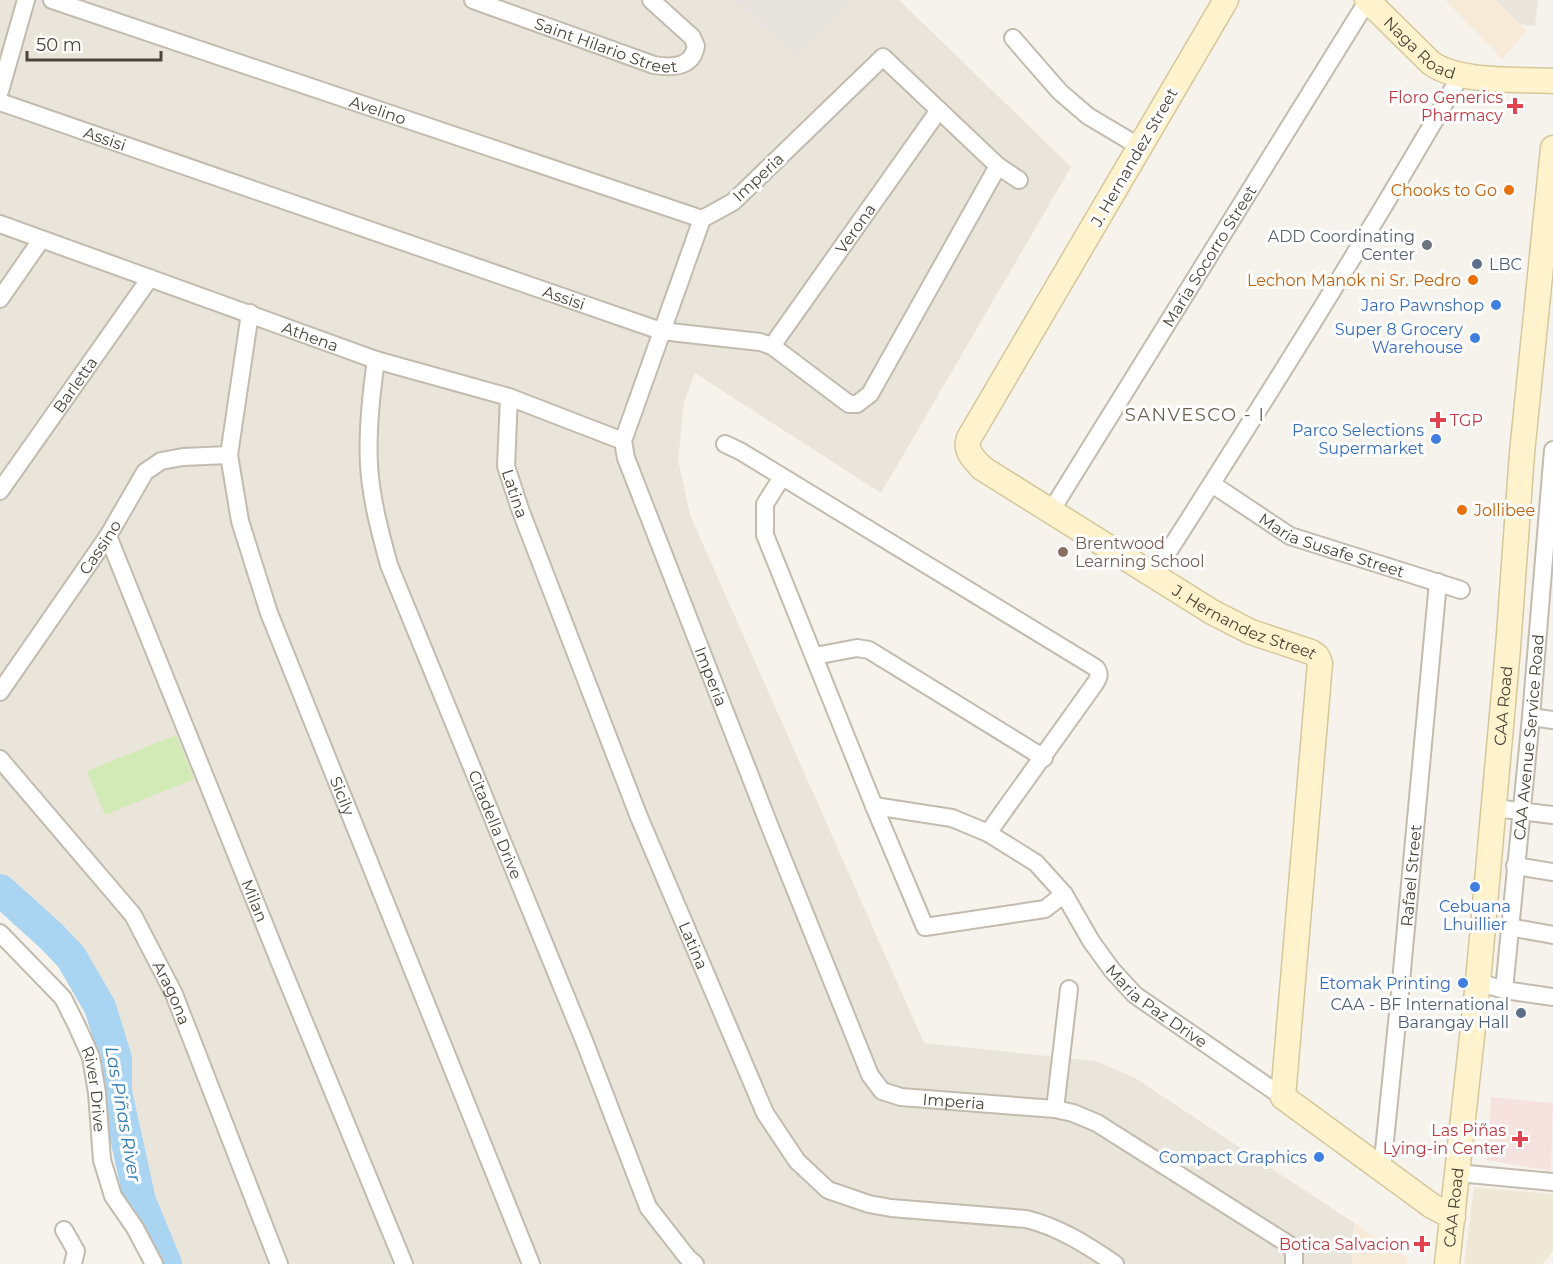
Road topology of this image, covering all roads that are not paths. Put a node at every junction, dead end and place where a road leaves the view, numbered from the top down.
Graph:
1 (26, 0) edge
2 (52, 0) edge
3 (473, 0) edge
4 (651, 0) edge
5 (1226, 0) edge
6 (1368, 0) edge
7 (1013, 38) dead end
8 (1461, 75) junction
9 (1553, 81) edge
10 (0, 91) edge
11 (0, 102) edge
12 (939, 110) junction
13 (1140, 147) junction
14 (1553, 148) edge
15 (998, 166) junction
16 (1019, 180) dead end
17 (1550, 202) edge
18 (702, 219) junction
19 (0, 224) edge
20 (41, 240) junction
21 (150, 278) junction
22 (0, 299) edge
23 (250, 313) junction
24 (661, 331) junction
25 (772, 346) junction
26 (376, 360) junction
27 (509, 397) junction
28 (623, 441) junction
29 (725, 444) dead end
30 (1553, 450) edge
31 (229, 455) junction
32 (782, 477) junction
33 (1212, 484) junction
34 (0, 492) edge
35 (1051, 511) junction
36 (1550, 532) edge
37 (108, 536) junction
38 (1154, 574) junction
39 (1438, 582) junction
40 (1461, 590) dead end
41 (1546, 614) edge
42 (814, 656) junction
43 (0, 692) edge
44 (1531, 717) junction
45 (1553, 720) edge
46 (1044, 758) junction
47 (0, 759) edge
48 (874, 807) junction
49 (1494, 808) junction
50 (1521, 811) junction
51 (1553, 814) edge
52 (988, 833) junction
53 (1515, 866) junction
54 (1553, 872) edge
55 (1064, 894) junction
56 (1509, 927) junction
57 (0, 933) edge
58 (1553, 935) edge
59 (1478, 982) junction
60 (1069, 989) dead end
61 (1504, 990) junction
62 (1553, 997) edge
63 (1282, 1097) junction
64 (1055, 1109) junction
65 (1382, 1170) junction
66 (1458, 1173) junction
67 (1553, 1182) edge
68 (1453, 1217) junction
69 (64, 1230) dead end
70 (73, 1264) edge
71 (153, 1264) edge
72 (279, 1264) edge
73 (404, 1264) edge
74 (531, 1264) edge
75 (695, 1264) edge
76 (1115, 1264) edge
77 (1294, 1264) edge
78 (1447, 1264) edge

1 - 10 street
2 - 18 street, Avelino
3 - 4 street, Saint Hilario Street
5 - 13 street, J. Hernandez Street
6 - 8 street, Naga Road
6 - 35 street, Maria Socorro Street
7 - 13 street
8 - 9 street, Naga Road
8 - 33 street
11 - 24 street, Assisi
12 - 15 street, Imperia
12 - 18 street, Imperia
12 - 25 street, Verona
13 - 35 street, J. Hernandez Street
14 - 17 street, CAA Road
15 - 16 street, Imperia
15 - 25 street, Assisi
17 - 49 street, CAA Road
18 - 24 street
19 - 20 street, Athena
20 - 21 street, Athena
20 - 22 street
21 - 23 street, Athena
21 - 34 street, Barletta
23 - 26 street, Athena
23 - 31 street, Sicily
24 - 25 street, Assisi
24 - 28 street
26 - 27 street, Athena
26 - 75 street, Citadella Drive
27 - 28 street, Athena
27 - 76 street, Latina
28 - 64 street, Imperia
29 - 32 street
30 - 36 street, CAA Avenue Service Road
31 - 37 street, Cassino
31 - 74 street, Sicily
32 - 42 street
32 - 46 street
33 - 38 street
33 - 39 street, Maria Susafe Street
35 - 38 street, J. Hernandez Street
36 - 41 street, CAA Avenue Service Road
37 - 43 street, Cassino
37 - 73 street, Milan
38 - 63 street, J. Hernandez Street
39 - 40 street, Maria Susafe Street
39 - 65 street, Rafael Street
41 - 44 street, CAA Avenue Service Road
42 - 46 street
42 - 48 street
44 - 45 street
44 - 50 street, CAA Avenue Service Road
46 - 52 street
47 - 72 street, Aragona
48 - 52 street, Maria Paz Drive
48 - 55 street
49 - 50 street
49 - 59 street, CAA Road
50 - 51 street
50 - 53 street, CAA Avenue Service Road
52 - 55 street, Maria Paz Drive
53 - 54 street
53 - 56 street, CAA Avenue Service Road
55 - 63 street, Maria Paz Drive
56 - 58 street
56 - 61 street, CAA Avenue Service Road
57 - 71 street, River Drive
59 - 61 street
59 - 66 street, CAA Road
60 - 64 street
61 - 62 street
63 - 65 street, Maria Paz Drive
64 - 77 street, Imperia
65 - 68 street, Maria Paz Drive
66 - 67 street
66 - 68 street, CAA Road
68 - 78 street, CAA Road
69 - 70 street

